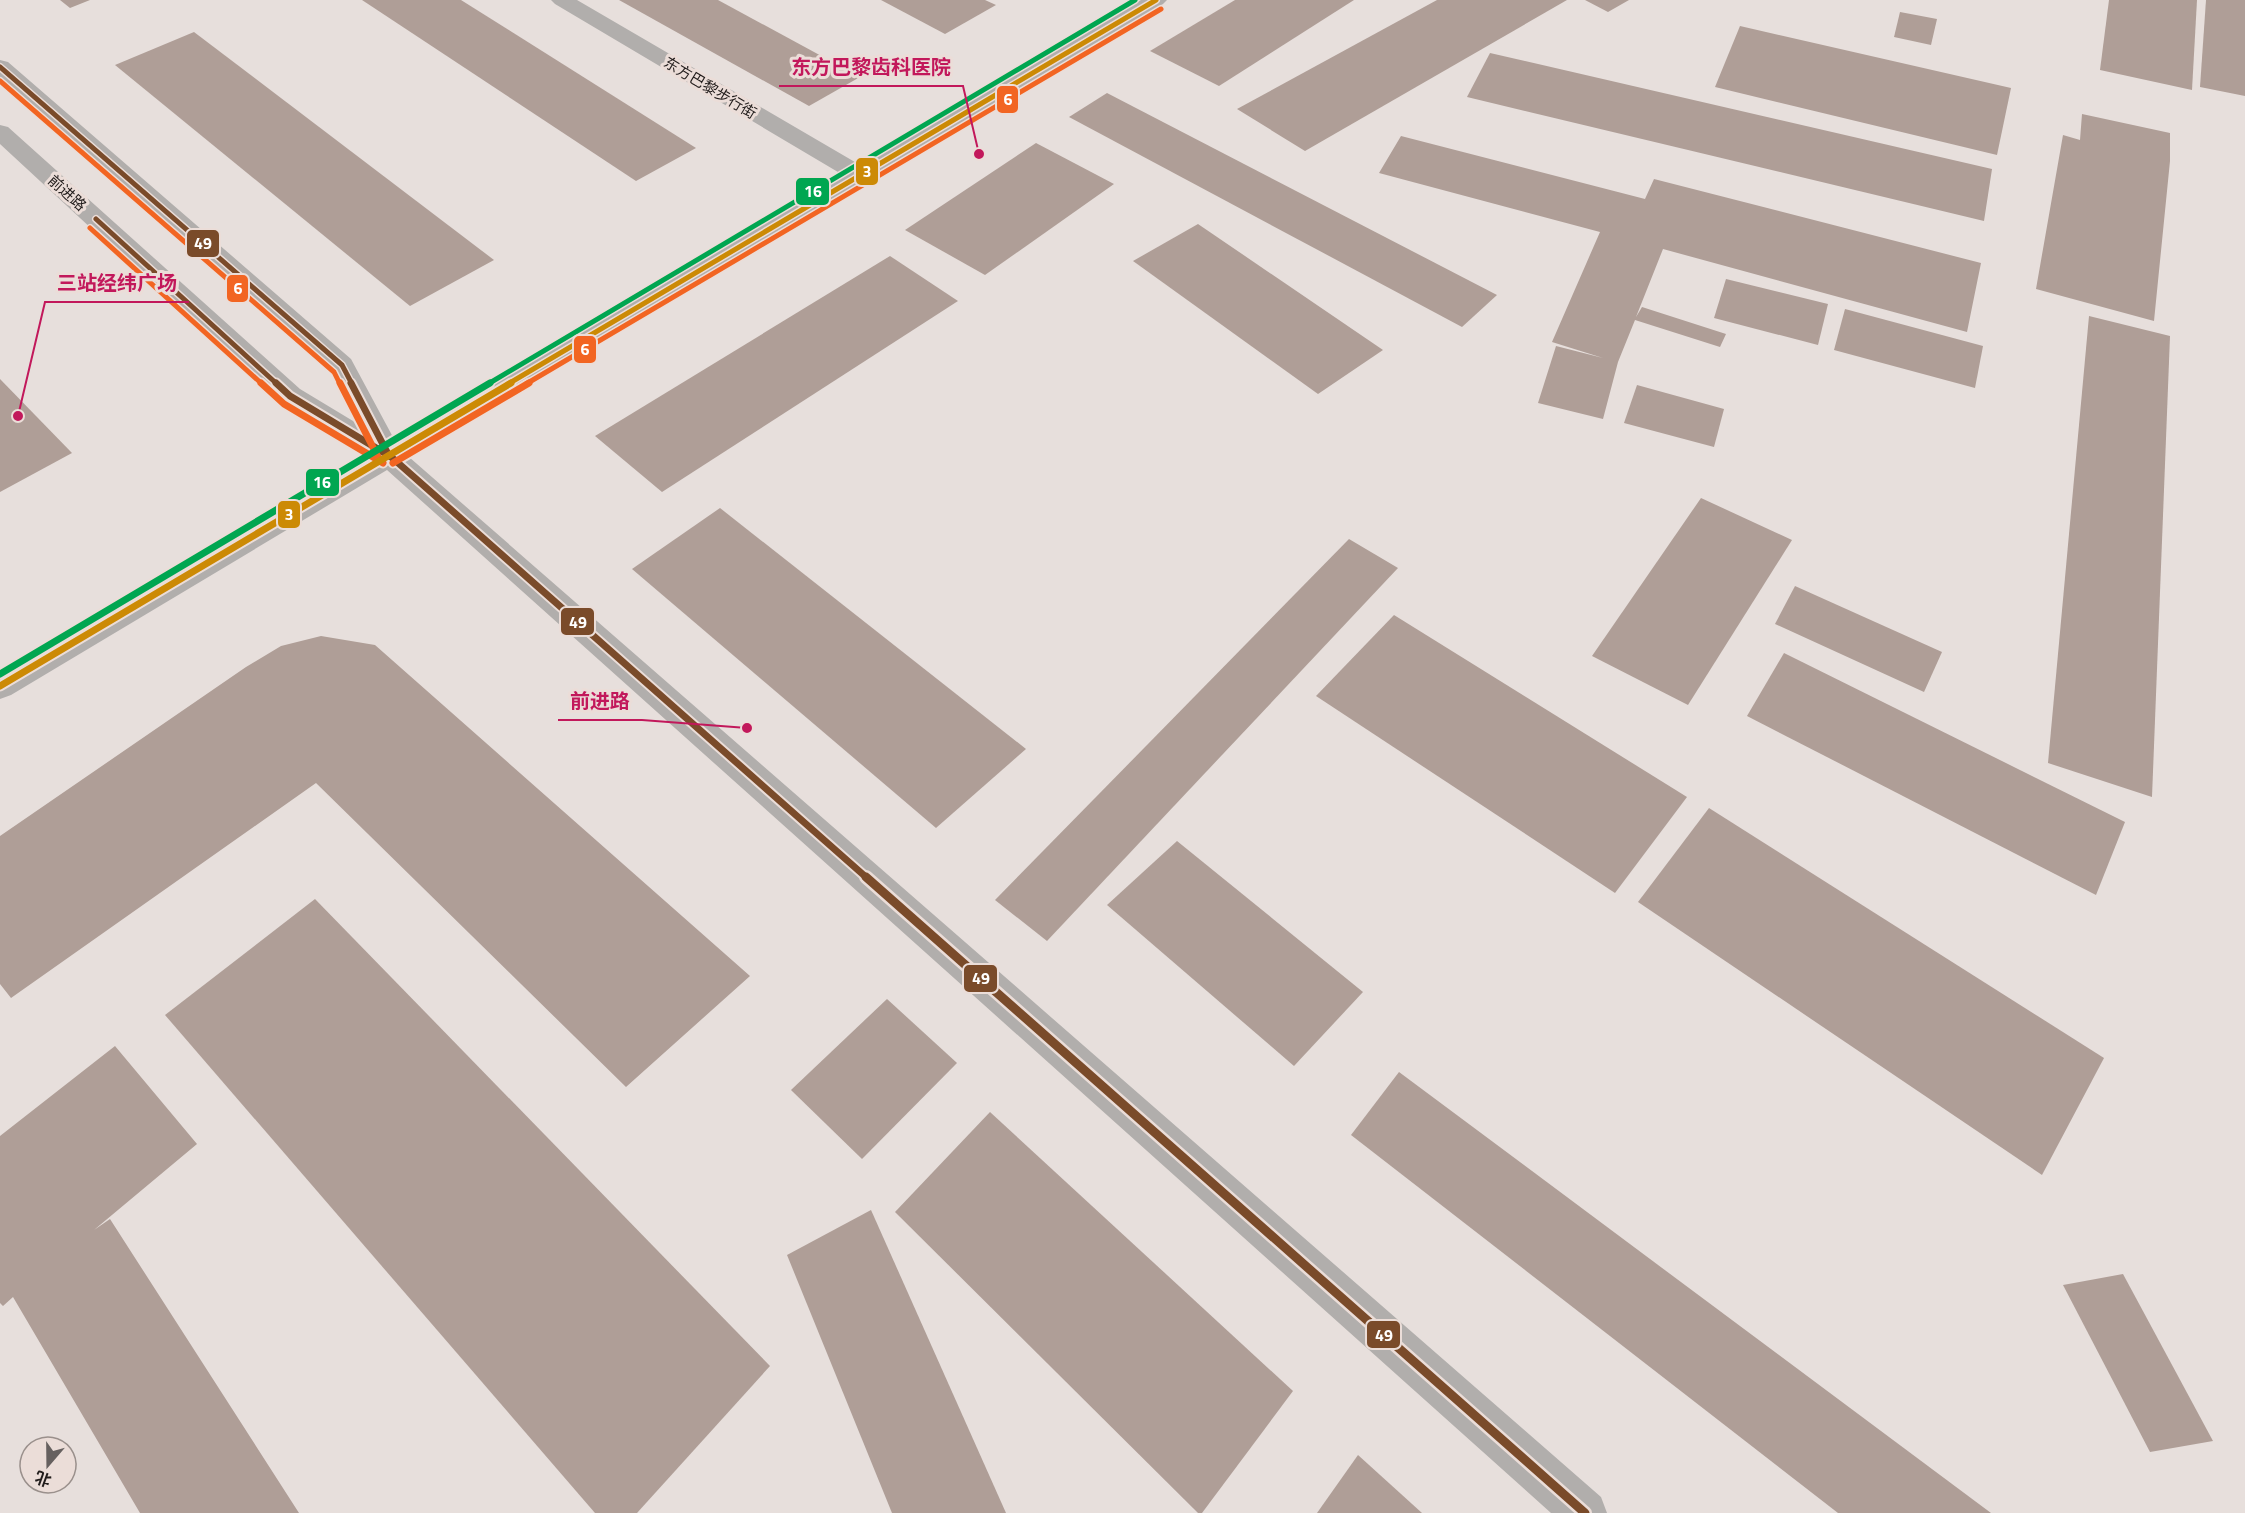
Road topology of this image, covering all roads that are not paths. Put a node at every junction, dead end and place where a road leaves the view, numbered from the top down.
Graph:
1 (562, 0) edge
2 (1156, 0) edge
3 (0, 67) edge
4 (0, 132) edge
5 (859, 175) junction
6 (388, 454) junction
7 (0, 686) edge
8 (1584, 1513) edge

1 - 5 street, 东方巴黎步行街
2 - 5 street
3 - 6 street, 前进路
4 - 6 street, 前进路
5 - 6 street
6 - 7 street
6 - 8 street, 前进路

